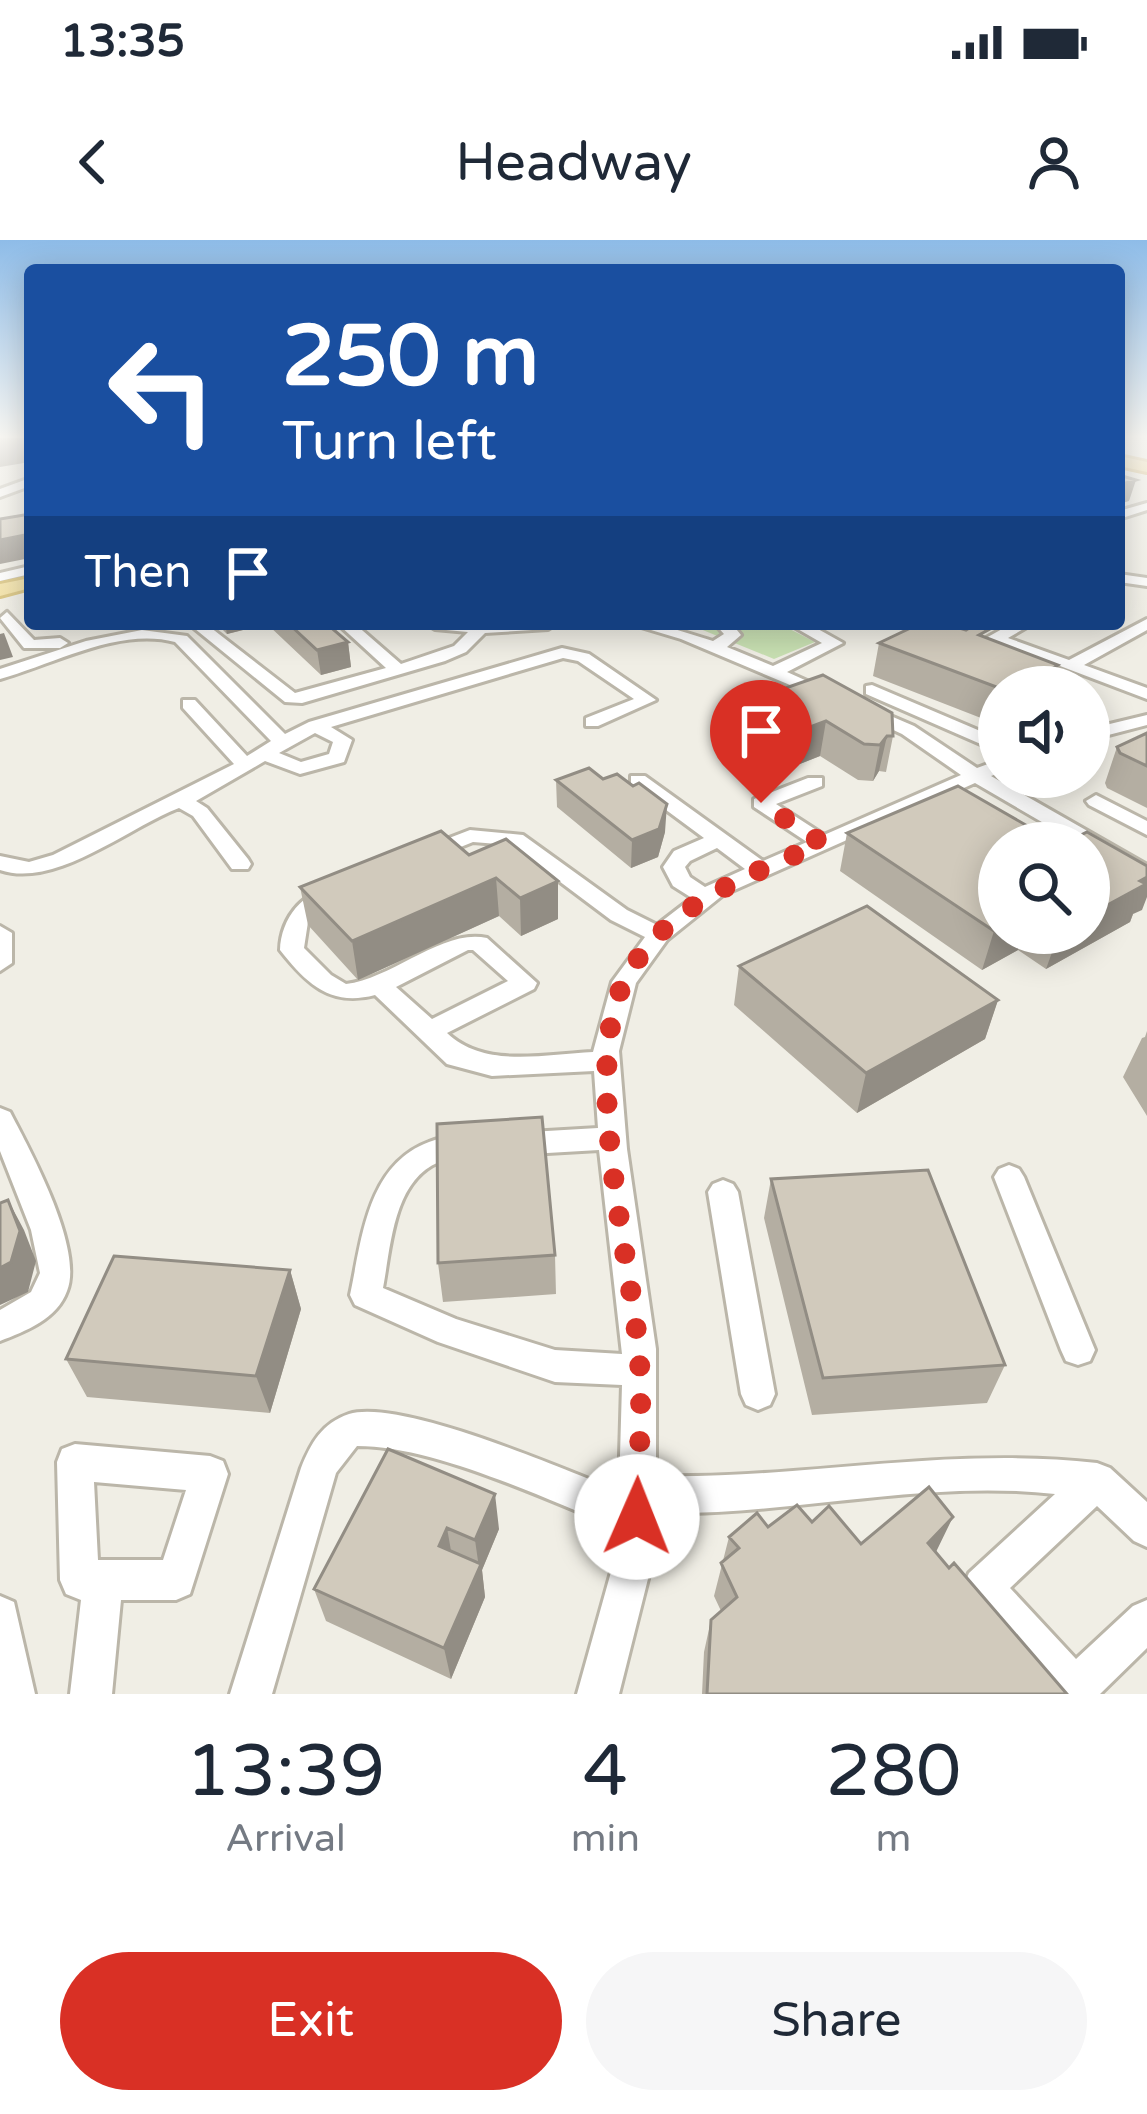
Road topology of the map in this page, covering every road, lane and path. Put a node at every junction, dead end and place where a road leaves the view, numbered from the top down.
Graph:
1 (2, 612) edge
2 (1147, 624) edge
3 (50, 630) edge
4 (204, 630) edge
5 (353, 630) edge
6 (478, 630) edge
7 (658, 630) edge
8 (729, 630) edge
9 (808, 630) edge
10 (1011, 630) edge
11 (97, 632) edge
12 (60, 643) junction
13 (714, 648) junction
14 (1070, 666) joint
15 (398, 670) junction
16 (773, 672) junction
17 (0, 674) edge
18 (1110, 681) edge
19 (872, 690) dead end
20 (1147, 694) edge
21 (190, 704) dead end
22 (1147, 720) edge
23 (592, 722) dead end
24 (315, 726) junction
25 (1110, 730) edge
26 (978, 737) edge
27 (273, 748) junction
28 (245, 765) junction
29 (978, 766) edge
30 (978, 775) edge
31 (638, 780) edge
32 (814, 782) dead end
33 (1028, 798) edge
34 (182, 801) junction
35 (1096, 801) dead end
36 (1147, 829) edge
37 (719, 839) junction
38 (822, 843) junction
39 (1147, 851) edge
40 (0, 862) edge
41 (410, 862) edge
42 (1125, 862) junction
43 (240, 863) dead end
44 (761, 870) junction
45 (1147, 874) edge
46 (349, 887) edge
47 (706, 897) junction
48 (0, 933) edge
49 (659, 934) junction
50 (0, 963) edge
51 (379, 985) junction
52 (430, 1031) junction
53 (606, 1061) junction
54 (0, 1119) edge
55 (612, 1138) junction
56 (1010, 1177) dead end
57 (723, 1192) dead end
58 (0, 1326) edge
59 (1078, 1350) dead end
60 (639, 1370) junction
61 (758, 1394) dead end
62 (1096, 1481) junction
63 (637, 1506) junction
64 (1147, 1528) edge
65 (104, 1581) dead end
66 (0, 1616) edge
67 (1147, 1620) edge
68 (14, 1694) edge
69 (91, 1694) edge
70 (250, 1694) edge
71 (598, 1694) edge

1 - 12 street
2 - 14 street
3 - 12 street
4 - 15 street
5 - 15 street
6 - 15 street
7 - 13 street
8 - 13 street
9 - 16 street
10 - 14 street
11 - 12 street
11 - 17 street
11 - 27 street
13 - 16 street
16 - 29 street
18 - 20 street
19 - 26 street
21 - 28 street
22 - 25 street
23 - 24 street
24 - 27 street
24 - 27 street
27 - 28 street
28 - 34 street
30 - 38 street
31 - 37 street
32 - 38 street
33 - 42 street
34 - 40 street
34 - 43 street
35 - 36 street
37 - 44 street
37 - 47 street
38 - 44 street
39 - 42 street
41 - 49 street
42 - 45 street
44 - 47 street
46 - 51 street
47 - 49 street
48 - 50 street
49 - 53 street
51 - 52 street
51 - 52 street
52 - 53 street
53 - 55 street
54 - 58 street
55 - 60 street
55 - 60 street
56 - 59 street
57 - 61 street
60 - 63 street
62 - 63 street
62 - 64 street
62 - 67 street
63 - 70 street
63 - 71 street
65 - 69 street
66 - 68 street

